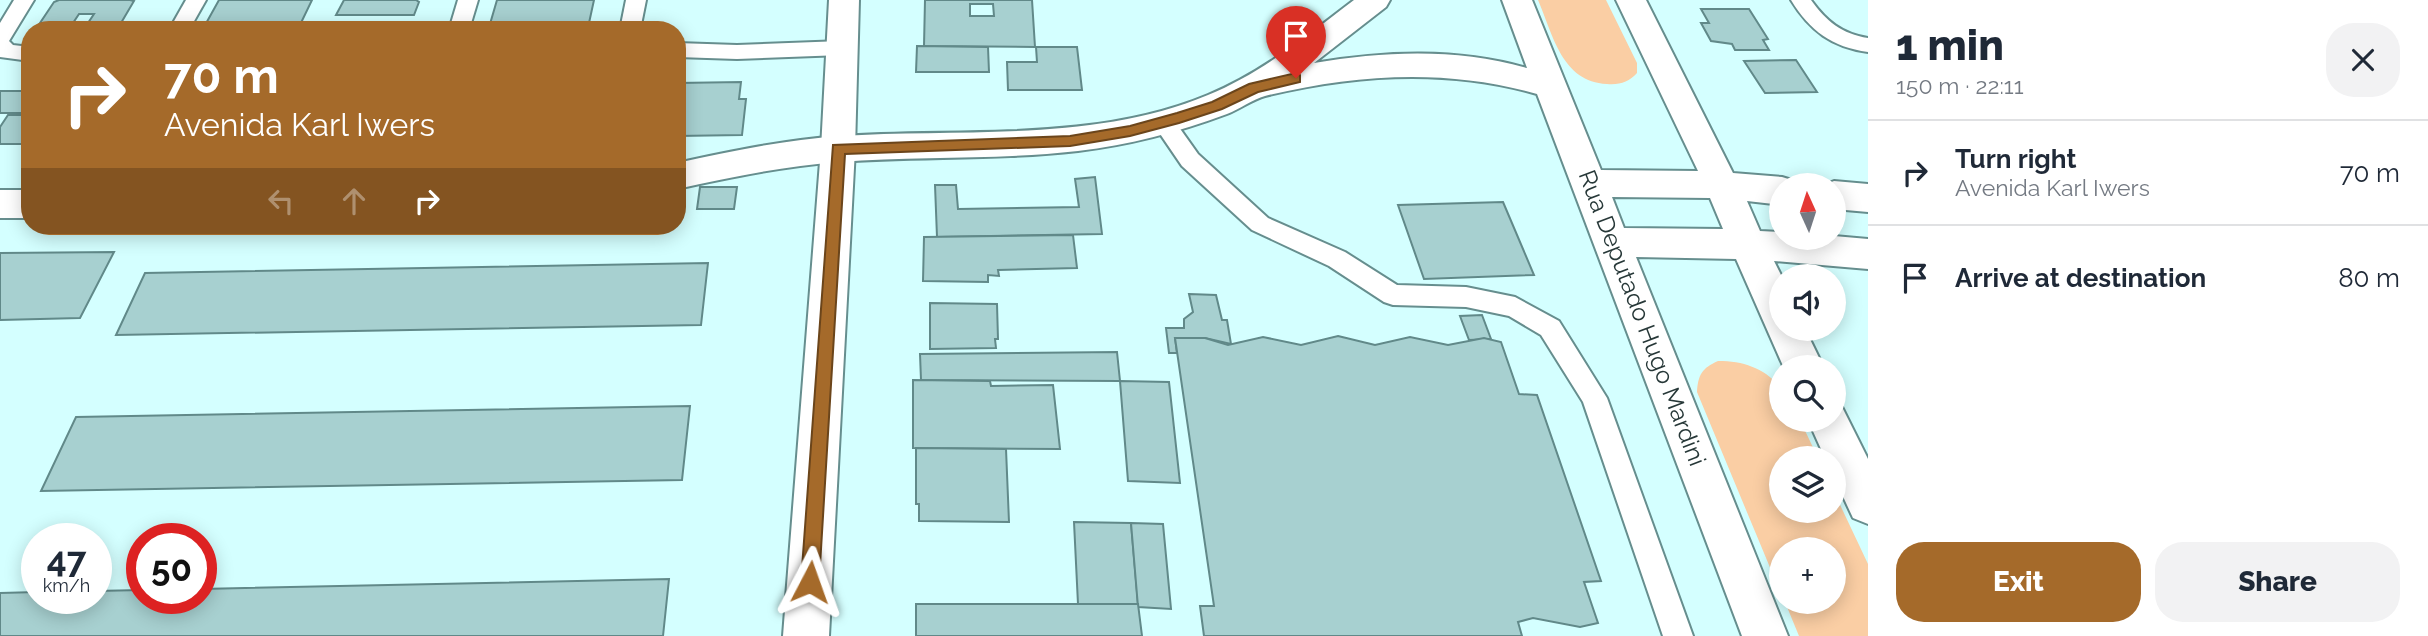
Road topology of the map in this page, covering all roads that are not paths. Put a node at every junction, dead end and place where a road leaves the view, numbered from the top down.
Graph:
1 (24, 0) edge
2 (196, 0) edge
3 (468, 0) edge
4 (636, 0) edge
5 (844, 0) edge
6 (1376, 0) edge
7 (1517, 0) edge
8 (1631, 0) edge
9 (1801, 0) edge
10 (184, 21) edge
11 (462, 21) edge
12 (632, 21) edge
13 (0, 42) edge
14 (1868, 45) edge
15 (842, 48) junction
16 (686, 50) edge
17 (21, 53) edge
18 (1549, 86) junction
19 (1254, 88) junction
20 (1163, 122) junction
21 (838, 149) junction
22 (686, 174) edge
23 (1590, 183) junction
24 (1722, 185) junction
25 (1769, 190) edge
26 (1846, 196) edge
27 (1868, 198) edge
28 (0, 204) edge
29 (21, 204) edge
30 (1614, 242) junction
31 (1745, 244) junction
32 (1868, 254) edge
33 (1769, 293) edge
34 (1834, 432) edge
35 (1868, 504) edge
36 (806, 636) edge
37 (1678, 636) edge
38 (1765, 636) edge

1 - 13 lane
2 - 10 lane
3 - 11 lane
4 - 12 lane
5 - 15 street
6 - 19 street
7 - 18 street, Rua Deputado Hugo Mardini
8 - 24 street
9 - 14 lane
13 - 17 lane
15 - 16 lane
15 - 21 street
18 - 19 street
18 - 23 street, Rua Deputado Hugo Mardini
19 - 20 street
20 - 21 street
20 - 37 lane
21 - 22 street
21 - 36 street
23 - 24 street
23 - 30 street, Rua Deputado Hugo Mardini
24 - 25 street
24 - 31 street
26 - 27 street
28 - 29 street
30 - 31 street
30 - 38 street, Rua Deputado Hugo Mardini
31 - 32 street
31 - 33 street
34 - 35 street

